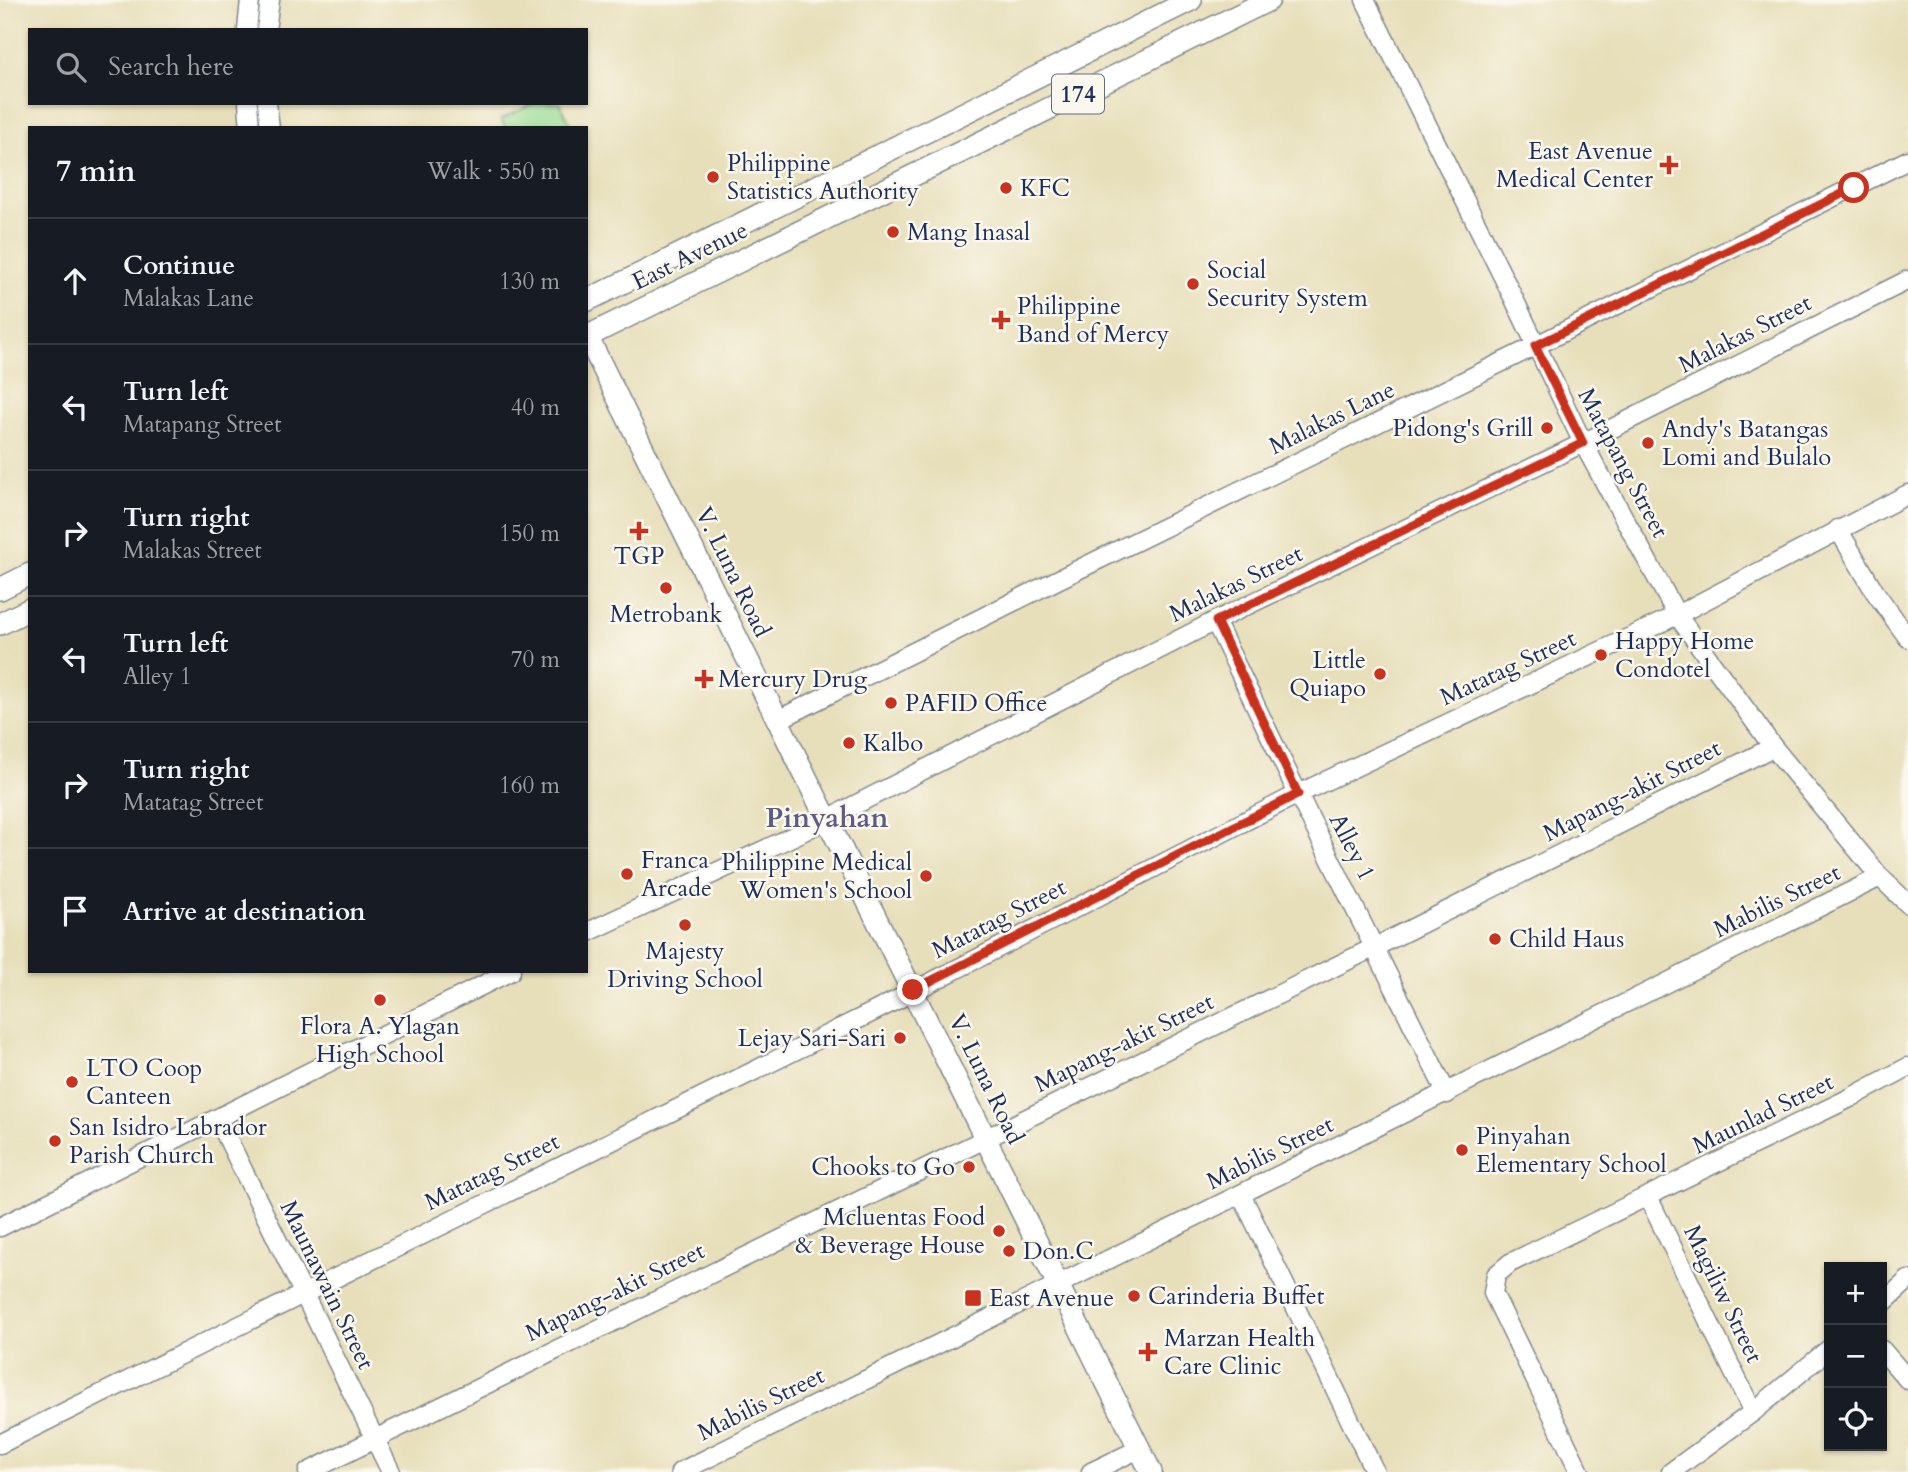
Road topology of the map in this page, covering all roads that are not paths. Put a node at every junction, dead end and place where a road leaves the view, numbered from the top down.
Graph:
1 (250, 0) edge
2 (270, 0) edge
3 (1191, 0) edge
4 (1269, 0) edge
5 (1365, 0) edge
6 (247, 28) edge
7 (267, 28) edge
8 (248, 105) edge
9 (267, 105) edge
10 (250, 126) edge
11 (270, 126) edge
12 (1908, 160) edge
13 (1908, 280) edge
14 (588, 300) edge
15 (588, 336) edge
16 (588, 338) edge
17 (1535, 346) junction
18 (1583, 443) junction
19 (1908, 494) edge
20 (1838, 529) junction
21 (28, 575) edge
22 (0, 589) edge
23 (28, 610) edge
24 (1677, 615) junction
25 (1216, 621) junction
26 (0, 624) edge
27 (1908, 638) edge
28 (778, 720) junction
29 (1773, 747) junction
30 (1298, 794) junction
31 (827, 818) junction
32 (1880, 877) junction
33 (1908, 904) edge
34 (588, 932) edge
35 (1376, 947) junction
36 (507, 973) edge
37 (913, 990) junction
38 (1908, 1068) edge
39 (1447, 1094) junction
40 (218, 1119) junction
41 (985, 1137) junction
42 (1241, 1194) junction
43 (1648, 1197) junction
44 (0, 1227) edge
45 (1908, 1280) edge
46 (1057, 1284) junction
47 (304, 1292) junction
48 (1887, 1299) edge
49 (1824, 1353) edge
50 (1887, 1356) edge
51 (1908, 1380) edge
52 (1753, 1412) junction
53 (375, 1438) junction
54 (0, 1444) edge
55 (1139, 1449) junction
56 (307, 1472) edge
57 (391, 1472) edge
58 (680, 1472) edge
59 (1091, 1472) edge
60 (1150, 1472) edge
61 (1375, 1472) edge
62 (1580, 1472) edge
63 (1671, 1472) edge

1 - 6 street
2 - 7 street
3 - 14 main road, East Avenue / 174
4 - 15 main road, East Avenue / 174
5 - 17 street, Matapang Street
8 - 10 street
9 - 11 street
12 - 17 street, Malakas Lane
13 - 18 street, Malakas Street
16 - 28 main road, V. Luna Road
17 - 18 street, Matapang Street
17 - 28 street, Malakas Lane
18 - 24 street, Matapang Street
18 - 25 street, Malakas Street
19 - 20 street, Matatag Street
20 - 24 street, Matatag Street
20 - 27 street
21 - 22 main road
23 - 26 main road
24 - 29 street, Matapang Street
24 - 30 street, Matatag Street
25 - 30 street, Alley 1
25 - 31 street, Malakas Street
28 - 31 main road, V. Luna Road
29 - 32 street, Matapang Street
29 - 35 street, Mapang-akit Street
30 - 35 street, Alley 1
30 - 37 street, Matatag Street
31 - 34 street, Malakas Street
31 - 37 main road, V. Luna Road
32 - 33 street, Matapang Street
32 - 39 street, Mabilis Street
35 - 39 street, Alley 1
35 - 41 street, Mapang-akit Street
36 - 40 street
37 - 41 main road, V. Luna Road
37 - 47 street, Matatag Street
38 - 43 street, Maunlad Street
39 - 42 street, Mabilis Street
40 - 44 street
40 - 47 street, Maunawain Street
41 - 46 main road, V. Luna Road
41 - 53 street, Mapang-akit Street
42 - 46 street, Mabilis Street
42 - 61 street
43 - 52 street, Magiliw Street
43 - 62 street, Maunlad Street
45 - 48 street
46 - 55 main road, V. Luna Road
46 - 58 street, Mabilis Street
47 - 53 street, Maunawain Street
47 - 54 street, Matatag Street
49 - 52 street
50 - 51 street
52 - 63 street
53 - 56 street, Mapang-akit Street
53 - 57 street, Maunawain Street
55 - 59 street
55 - 60 main road, V. Luna Road

